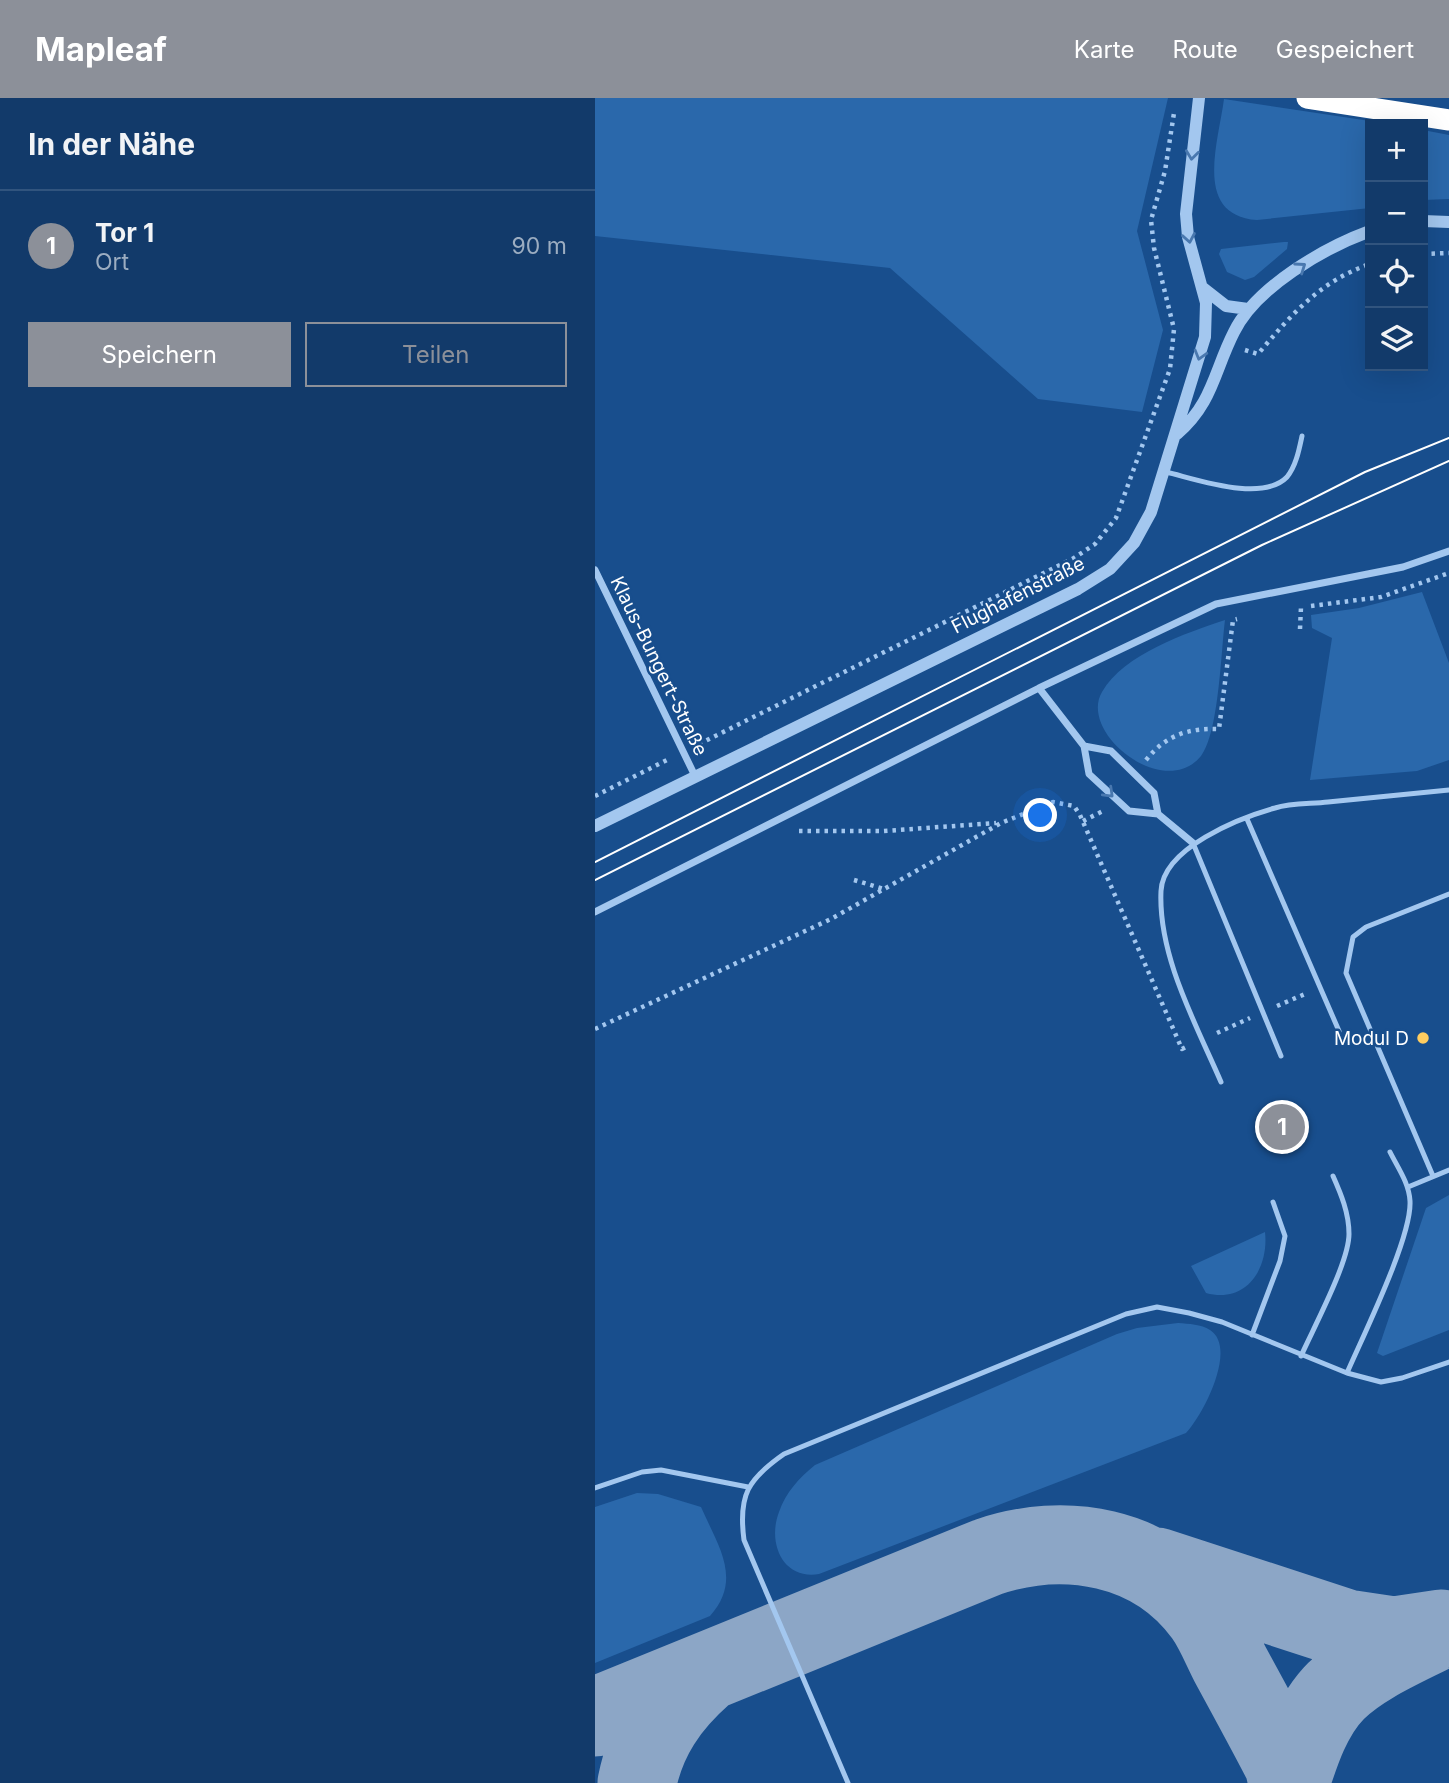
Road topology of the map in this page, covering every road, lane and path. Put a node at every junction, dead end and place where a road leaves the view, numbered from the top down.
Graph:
1 (1199, 98) edge
2 (1307, 98) edge
3 (1449, 120) edge
4 (1173, 121) dead end
5 (1428, 220) edge
6 (1449, 222) edge
7 (1365, 234) edge
8 (1449, 253) edge
9 (1428, 254) edge
10 (1365, 266) edge
11 (1202, 288) junction
12 (1171, 307) junction
13 (1248, 309) junction
14 (1179, 310) dead end
15 (1174, 328) junction
16 (1187, 332) dead end
17 (1236, 347) dead end
18 (1177, 434) junction
19 (1302, 436) dead end
20 (1166, 472) junction
21 (1449, 551) edge
22 (595, 570) edge
23 (1449, 573) edge
24 (1301, 607) junction
25 (1291, 608) dead end
26 (1245, 618) dead end
27 (1300, 629) dead end
28 (1039, 688) junction
29 (1084, 746) junction
30 (683, 752) junction
31 (1135, 774) junction
32 (695, 776) junction
33 (1449, 790) edge
34 (595, 796) edge
35 (1114, 798) junction
36 (1158, 814) junction
37 (1247, 819) junction
38 (1083, 821) junction
39 (1001, 823) junction
40 (595, 826) edge
41 (791, 830) dead end
42 (1193, 844) junction
43 (855, 880) dead end
44 (885, 889) junction
45 (1449, 894) edge
46 (595, 912) edge
47 (595, 1029) edge
48 (1339, 1031) dead end
49 (1182, 1049) dead end
50 (1281, 1056) dead end
51 (1221, 1082) dead end
52 (1390, 1152) dead end
53 (1449, 1170) edge
54 (1333, 1176) dead end
55 (1433, 1176) junction
56 (1408, 1187) junction
57 (1273, 1202) dead end
58 (1252, 1335) junction
59 (1301, 1356) junction
60 (1449, 1362) edge
61 (1347, 1374) junction
62 (748, 1487) junction
63 (595, 1488) edge
64 (848, 1783) edge

1 -> 11 street, Flughafenstraße
2 - 3 highway
4 - 12 path
5 - 6 street
13 -> 7 street
8 - 9 path
10 - 17 path
11 - 13 street
11 -> 18 street, Flughafenstraße
12 - 14 path
12 - 15 path
13 - 18 street
15 - 16 path
15 - 30 path
18 - 20 street, Flughafenstraße
19 - 20 lane
20 - 32 street, Flughafenstraße
21 - 28 street
22 - 30 street, Klaus-Bungert-Straße
23 - 24 path
24 - 25 path
24 - 27 path
26 - 31 path
28 - 29 street
28 - 46 street
29 - 31 street
29 -> 35 street
30 - 32 street, Klaus-Bungert-Straße
30 - 34 path
31 - 36 street
32 - 40 street, Flughafenstraße
33 - 37 lane
35 - 36 street
35 - 38 path
36 - 42 street
37 - 42 lane
37 - 48 lane
38 - 39 path
38 - 49 path
39 - 41 path
39 - 44 path
42 - 50 lane
42 - 51 lane
43 - 44 path
44 - 47 path
45 - 55 lane
52 - 56 lane
53 - 55 lane
54 - 59 lane
55 - 56 lane
56 - 61 lane
57 - 58 lane
58 - 59 lane
58 - 62 lane
59 - 61 lane
60 - 61 lane
62 - 63 lane
62 - 64 lane

